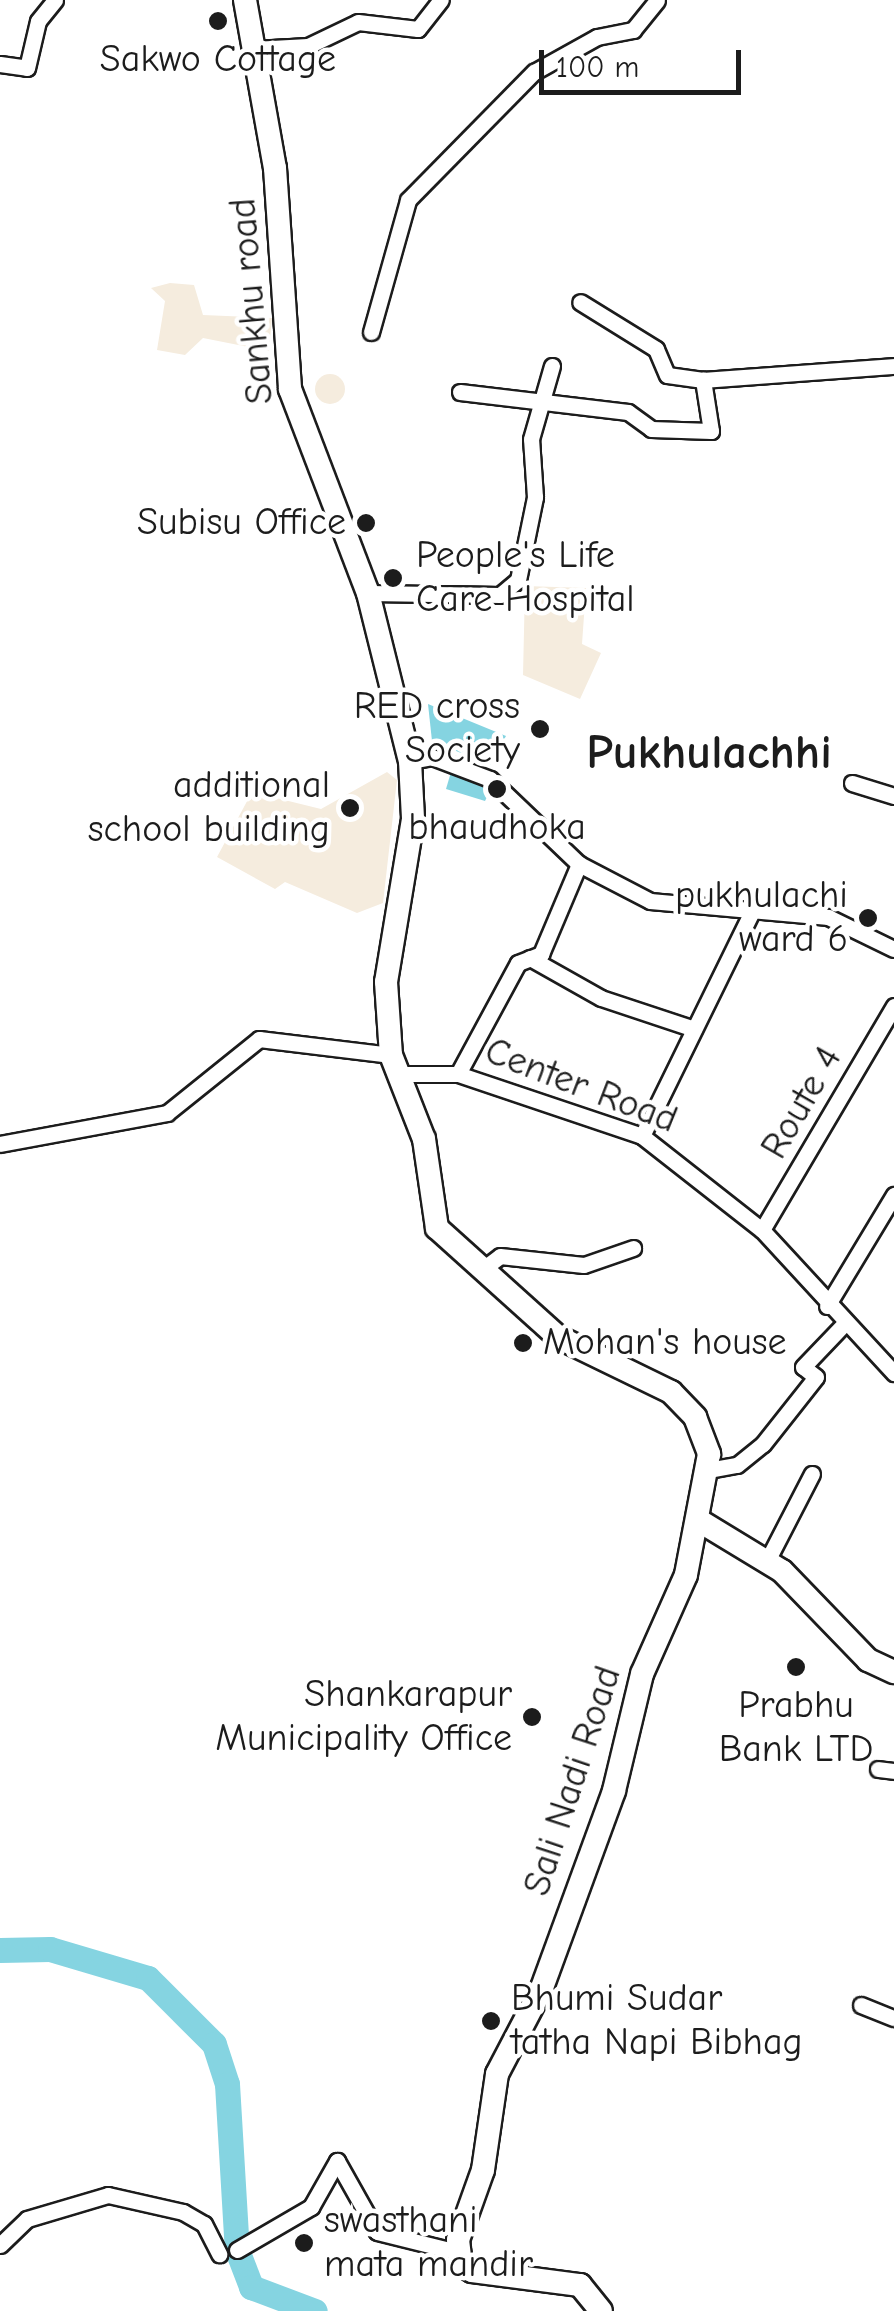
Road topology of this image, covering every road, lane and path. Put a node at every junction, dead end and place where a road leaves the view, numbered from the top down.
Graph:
1 (55, 0) edge
2 (246, 0) edge
3 (441, 0) edge
4 (657, 0) edge
5 (252, 49) junction
6 (0, 64) edge
7 (580, 302) dead end
8 (371, 332) dead end
9 (552, 366) dead end
10 (894, 366) edge
11 (703, 380) junction
12 (460, 392) dead end
13 (545, 401) junction
14 (368, 593) junction
15 (410, 760) junction
16 (852, 783) dead end
17 (894, 796) edge
18 (579, 864) junction
19 (752, 911) junction
20 (894, 949) edge
21 (530, 958) junction
22 (894, 1006) edge
23 (694, 1028) junction
24 (394, 1065) junction
25 (458, 1074) junction
26 (642, 1136) junction
27 (0, 1144) edge
28 (894, 1196) edge
29 (762, 1230) junction
30 (633, 1248) dead end
31 (483, 1268) junction
32 (827, 1306) junction
33 (845, 1323) junction
34 (894, 1373) edge
35 (708, 1470) junction
36 (812, 1474) dead end
37 (698, 1520) junction
38 (766, 1561) junction
39 (894, 1672) edge
40 (861, 2006) dead end
41 (894, 2018) edge
42 (0, 2245) edge
43 (237, 2250) dead end
44 (457, 2252) junction
45 (219, 2254) dead end
46 (601, 2311) edge

1 - 6 street
2 - 5 main road, Sankhu road
3 - 5 street
4 - 8 street
5 - 14 main road, Sankhu road
7 - 11 street
9 - 13 street
10 - 11 street
11 - 13 street
12 - 13 street
13 - 14 street
14 - 15 main road, Sankhu road
15 - 18 street
15 - 24 main road, Sankhu road
16 - 17 street
18 - 19 street
18 - 21 street
19 - 20 street
19 - 23 street
21 - 23 street
21 - 25 street
22 - 29 street, Route 4
23 - 26 street
24 - 25 street, Center Road
24 - 27 street, Center Road
24 - 31 main road
25 - 26 street, Center Road
26 - 29 street, Center Road
28 - 32 street
29 - 32 street, Center Road
30 - 31 street
31 - 35 main road
32 - 33 street, Center Road
33 - 34 street, Center Road
33 - 35 street
35 - 37 main road
36 - 38 street
37 - 38 main road
37 - 44 main road, Sali Nadi Road
38 - 39 main road
40 - 41 street
42 - 45 street
43 - 44 street
44 - 46 main road

